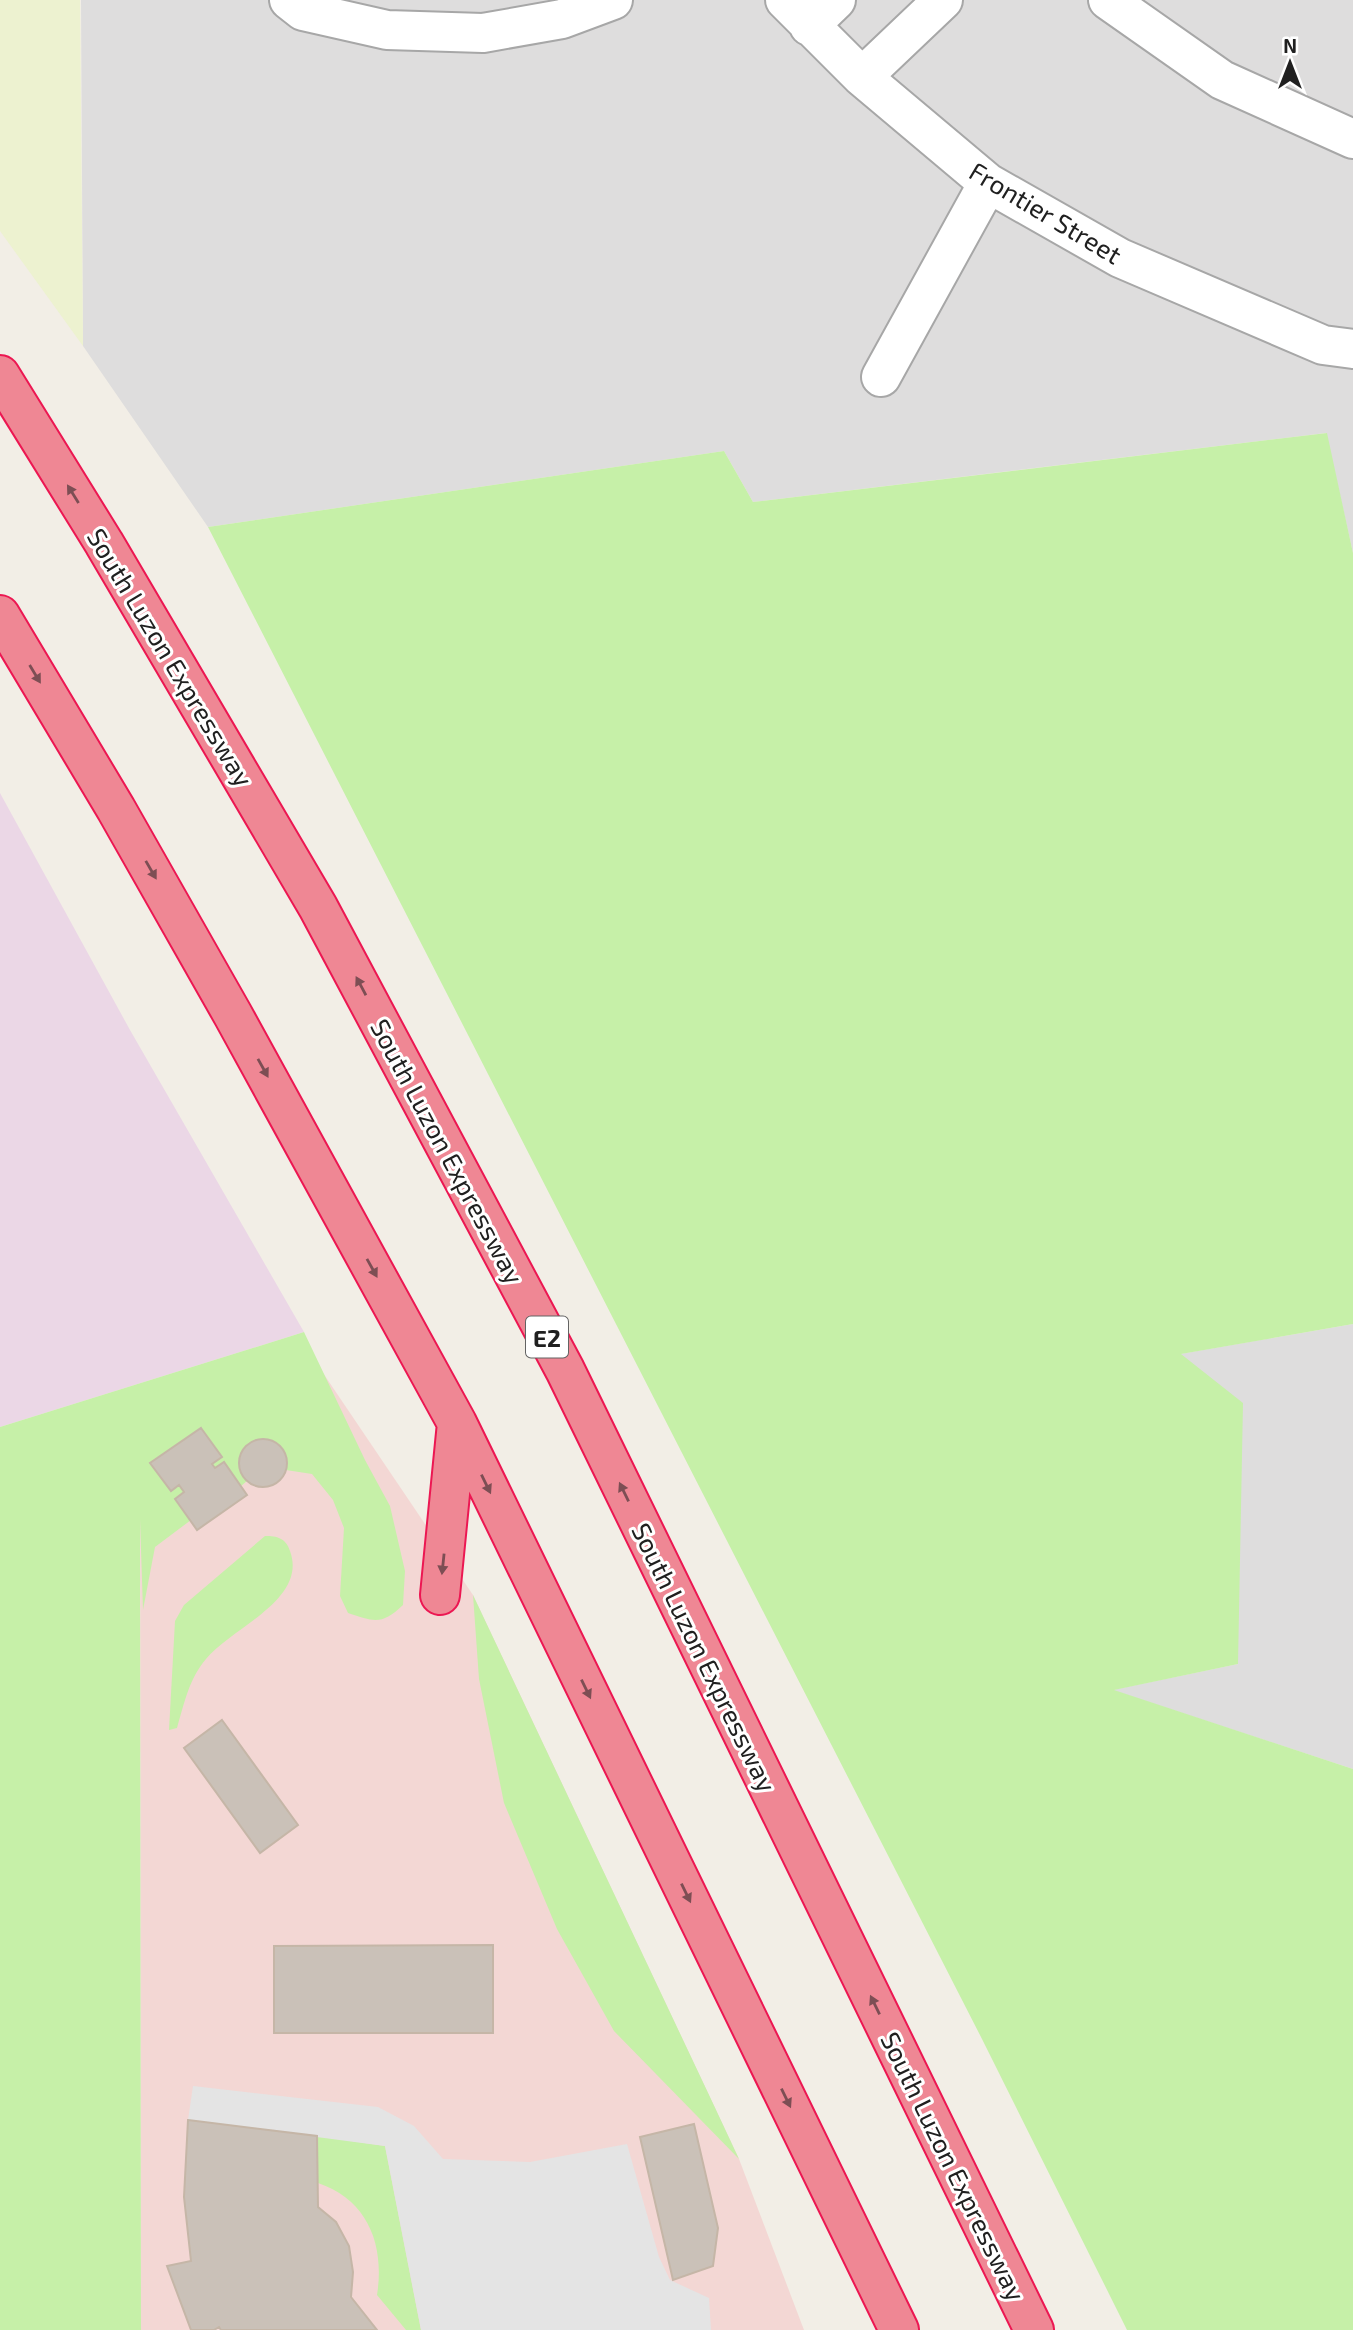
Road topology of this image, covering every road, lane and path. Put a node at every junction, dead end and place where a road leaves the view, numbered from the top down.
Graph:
1 (289, 0) edge
2 (612, 0) edge
3 (943, 0) edge
4 (1108, 0) edge
5 (810, 9) edge
6 (862, 77) junction
7 (1353, 139) edge
8 (988, 183) junction
9 (1353, 349) edge
10 (0, 375) edge
11 (881, 377) dead end
12 (0, 615) edge
13 (457, 1423) junction
14 (440, 1595) dead end
15 (899, 2330) edge
16 (1034, 2330) edge

1 - 2 street
3 - 6 street
4 - 7 street
5 - 6 street, Frontier Street
6 - 8 street, Frontier Street
8 - 9 street, Frontier Street
8 - 11 street
16 -> 10 highway, South Luzon Expressway / E2
12 -> 13 highway
13 -> 14 highway
13 -> 15 highway

